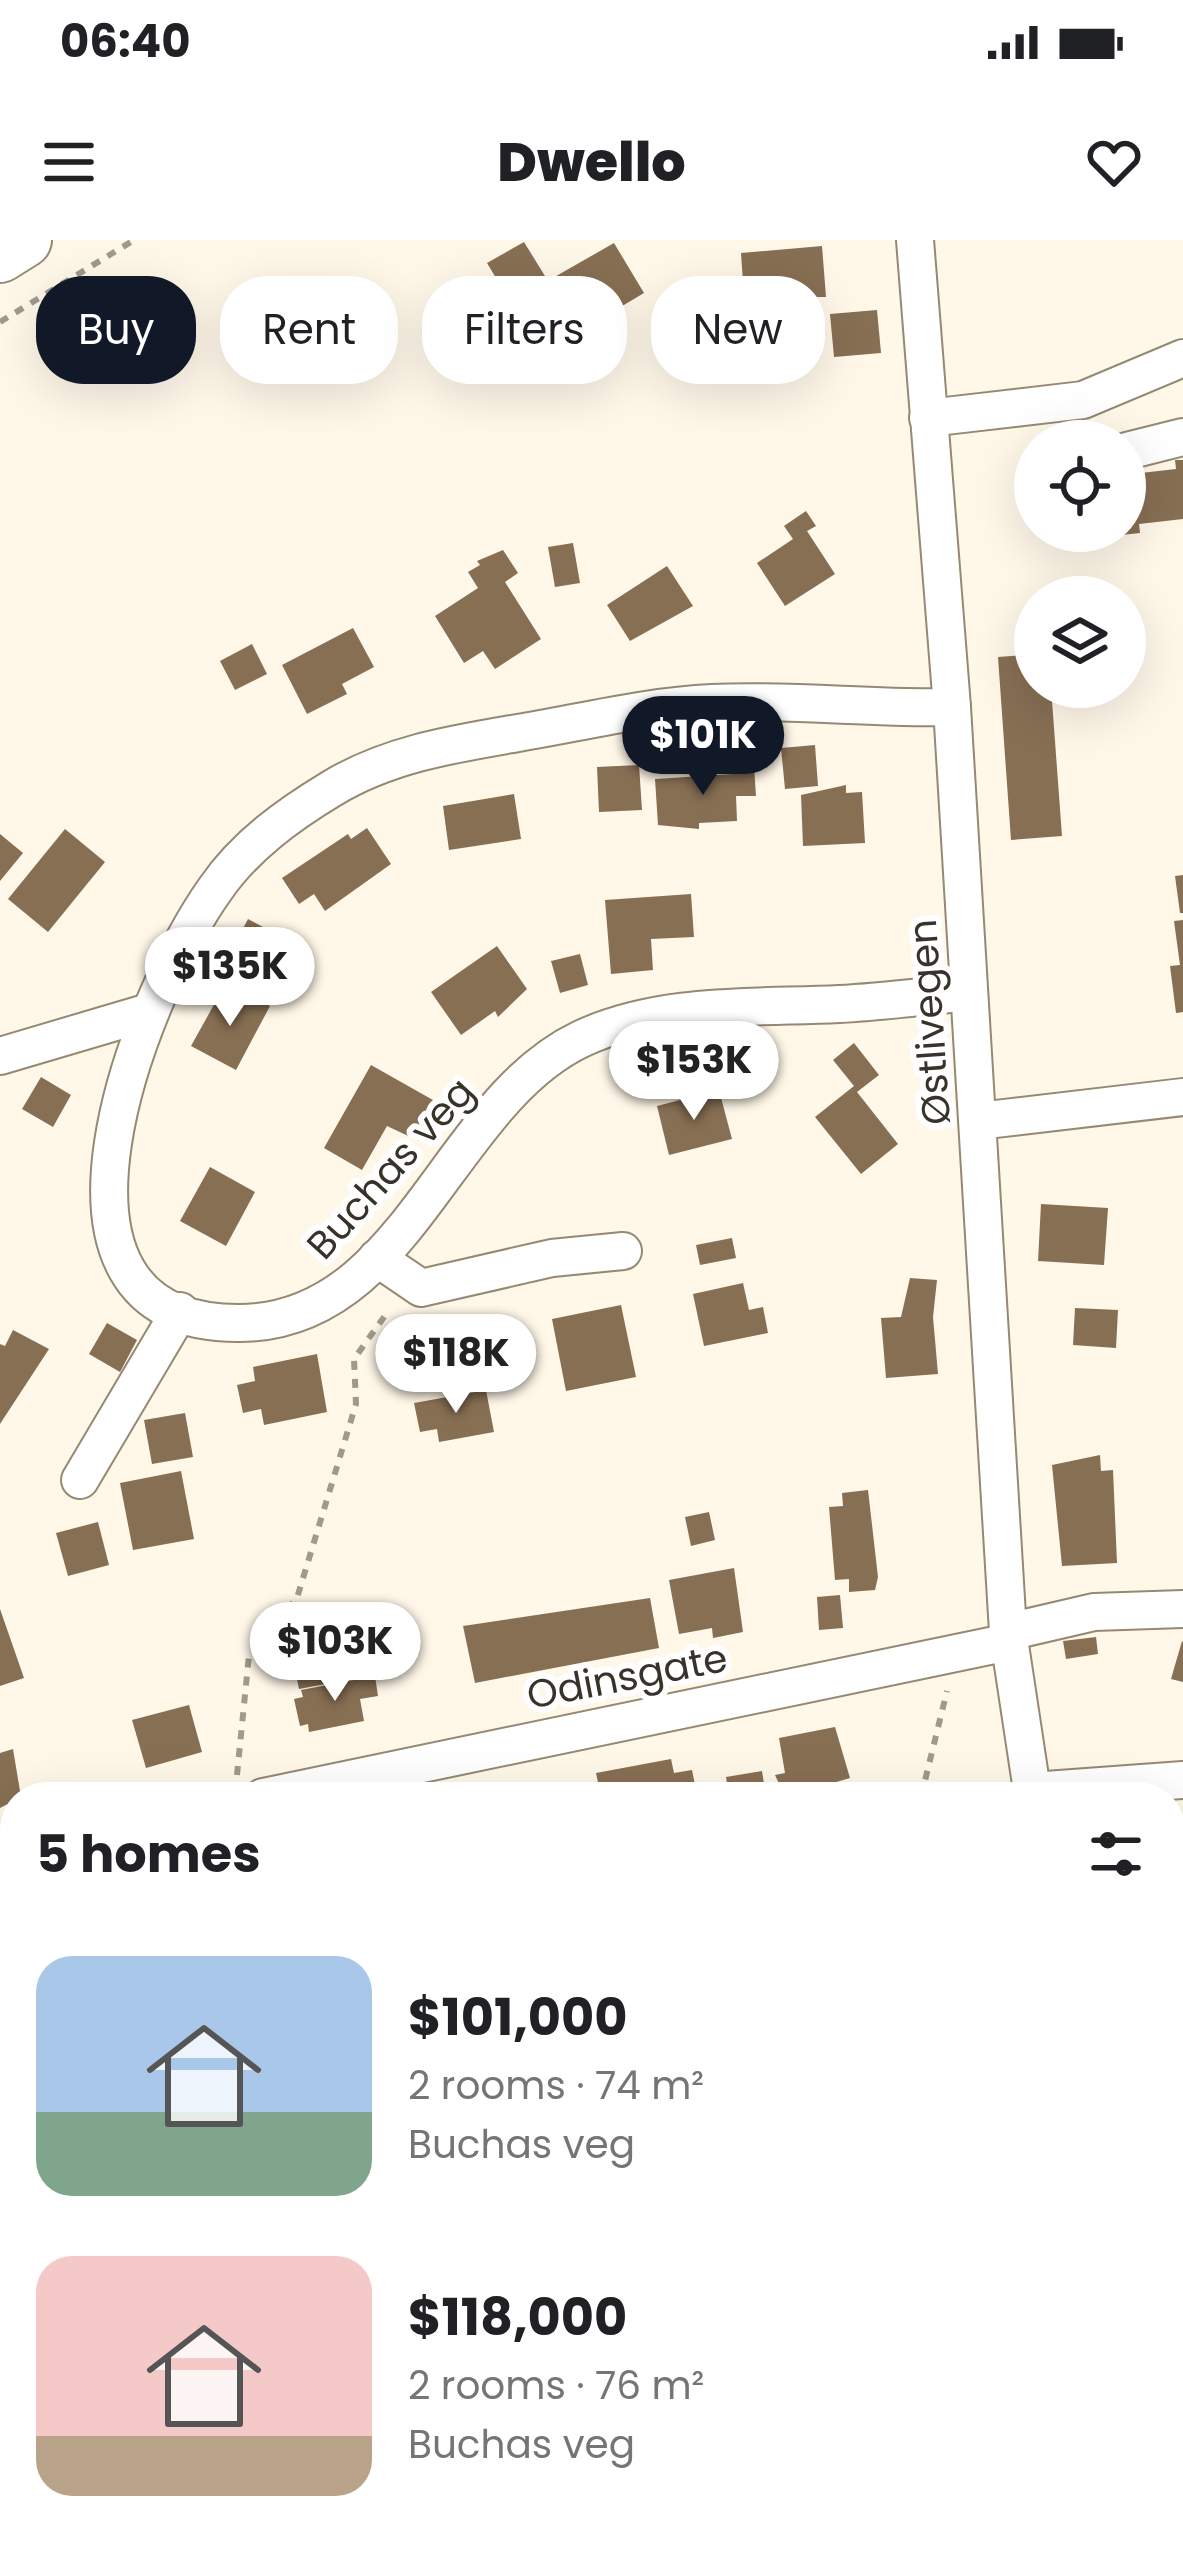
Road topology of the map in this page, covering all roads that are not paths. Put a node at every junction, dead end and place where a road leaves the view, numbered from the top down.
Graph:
1 (24, 240) edge
2 (915, 240) edge
3 (0, 255) edge
4 (1183, 358) edge
5 (928, 418) junction
6 (1183, 437) edge
7 (1146, 446) edge
8 (952, 707) junction
9 (969, 992) junction
10 (149, 1012) junction
11 (0, 1056) edge
12 (1183, 1097) edge
13 (978, 1121) junction
14 (623, 1251) dead end
15 (386, 1266) junction
16 (180, 1311) junction
17 (80, 1480) dead end
18 (1183, 1609) edge
19 (1009, 1637) junction
20 (357, 1782) edge
21 (1031, 1782) edge

1 - 3 highway
2 - 5 street, Østlivegen
4 - 5 street
5 - 8 street, Østlivegen
6 - 7 street
8 - 9 street, Østlivegen
8 - 10 street, Buchas veg
9 - 13 street, Østlivegen
9 - 15 street, Buchas veg
10 - 11 street
10 - 16 street, Buchas veg
12 - 13 street
13 - 19 street, Østlivegen
14 - 15 street
15 - 16 street, Buchas veg
16 - 17 street
18 - 19 street, Odinsgate
19 - 20 street, Odinsgate
19 - 21 street, Østlivegen

